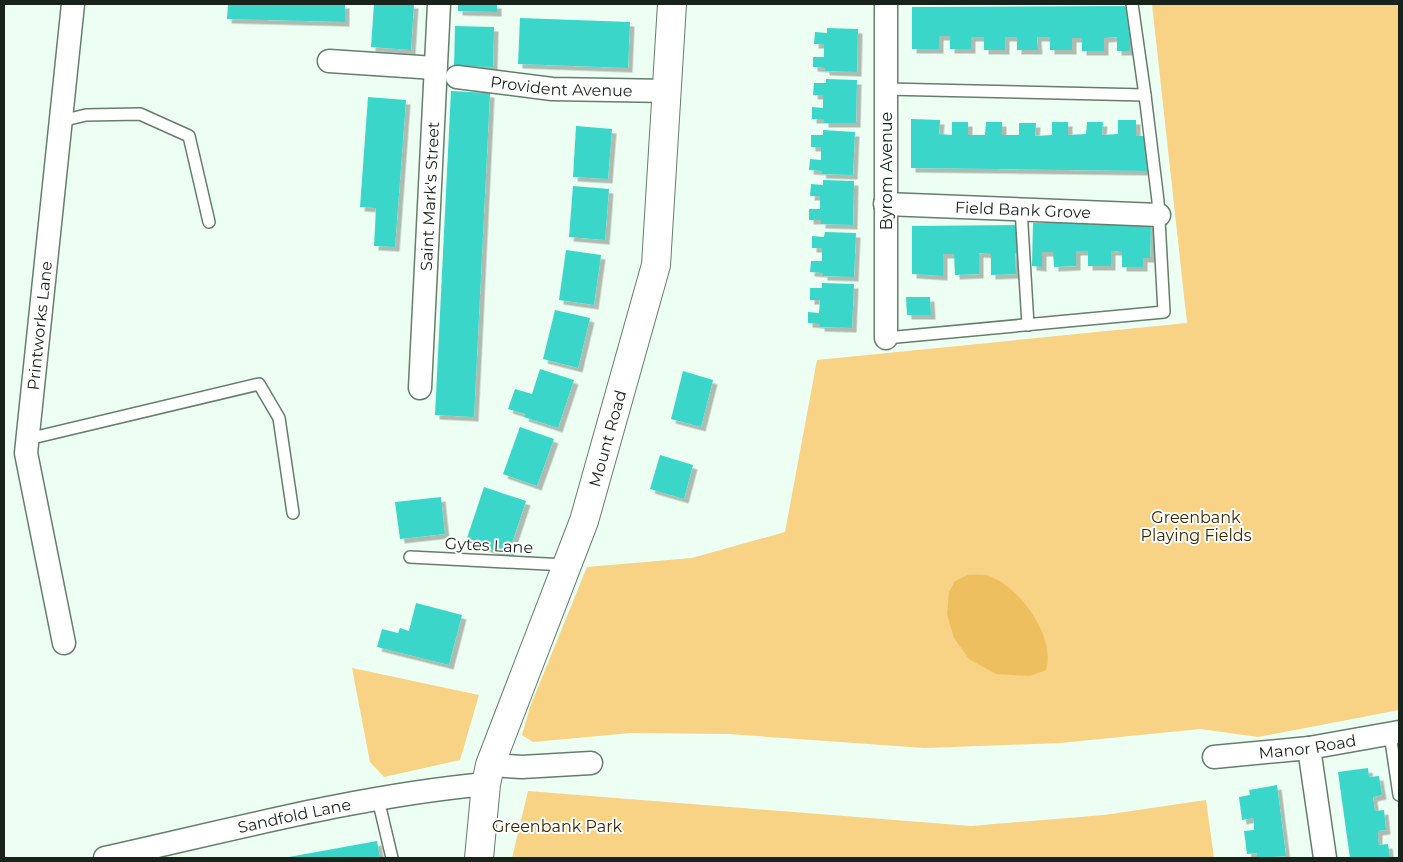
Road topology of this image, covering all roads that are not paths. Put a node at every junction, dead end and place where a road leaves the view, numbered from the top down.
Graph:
1 (73, 4) edge
2 (439, 4) edge
3 (672, 4) edge
4 (886, 4) edge
5 (1132, 4) edge
6 (329, 61) dead end
7 (436, 68) junction
8 (457, 77) dead end
9 (886, 89) junction
10 (668, 91) junction
11 (1145, 95) junction
12 (61, 121) junction
13 (885, 204) junction
14 (1021, 209) junction
15 (1159, 215) junction
16 (209, 222) dead end
17 (1028, 325) junction
18 (886, 338) joint
19 (420, 388) dead end
20 (28, 439) junction
21 (293, 513) dead end
22 (410, 557) dead end
23 (566, 565) junction
24 (64, 643) dead end
25 (1395, 733) edge
26 (1310, 748) junction
27 (1214, 757) dead end
28 (591, 762) dead end
29 (488, 774) junction
30 (1399, 795) edge
31 (378, 799) junction
32 (105, 858) edge
33 (392, 858) edge
34 (478, 858) edge
35 (1326, 858) edge

1 - 12 street, Printworks Lane
2 - 7 street, Saint Mark's Street
3 - 10 main road, Mount Road
4 - 9 street, Byrom Avenue
5 - 11 lane
6 - 7 street
7 - 19 street, Saint Mark's Street
8 - 10 street, Provident Avenue
9 - 11 lane
9 - 13 street, Byrom Avenue
10 - 23 main road, Mount Road
11 - 15 lane
12 - 16 lane
12 - 20 street, Printworks Lane
13 - 14 street, Field Bank Grove
13 - 18 street, Byrom Avenue
14 - 15 street, Field Bank Grove
14 - 17 lane
15 - 17 lane
17 - 18 lane
20 - 21 lane
20 - 24 street, Printworks Lane
22 - 23 lane, Gytes Lane
23 - 29 main road, Mount Road
25 - 26 street, Manor Road
25 - 30 lane
26 - 27 street, Manor Road
26 - 35 street
28 - 29 street
29 - 31 street, Sandfold Lane
29 - 34 main road, Mount Road
31 - 32 street, Sandfold Lane
31 - 33 lane

